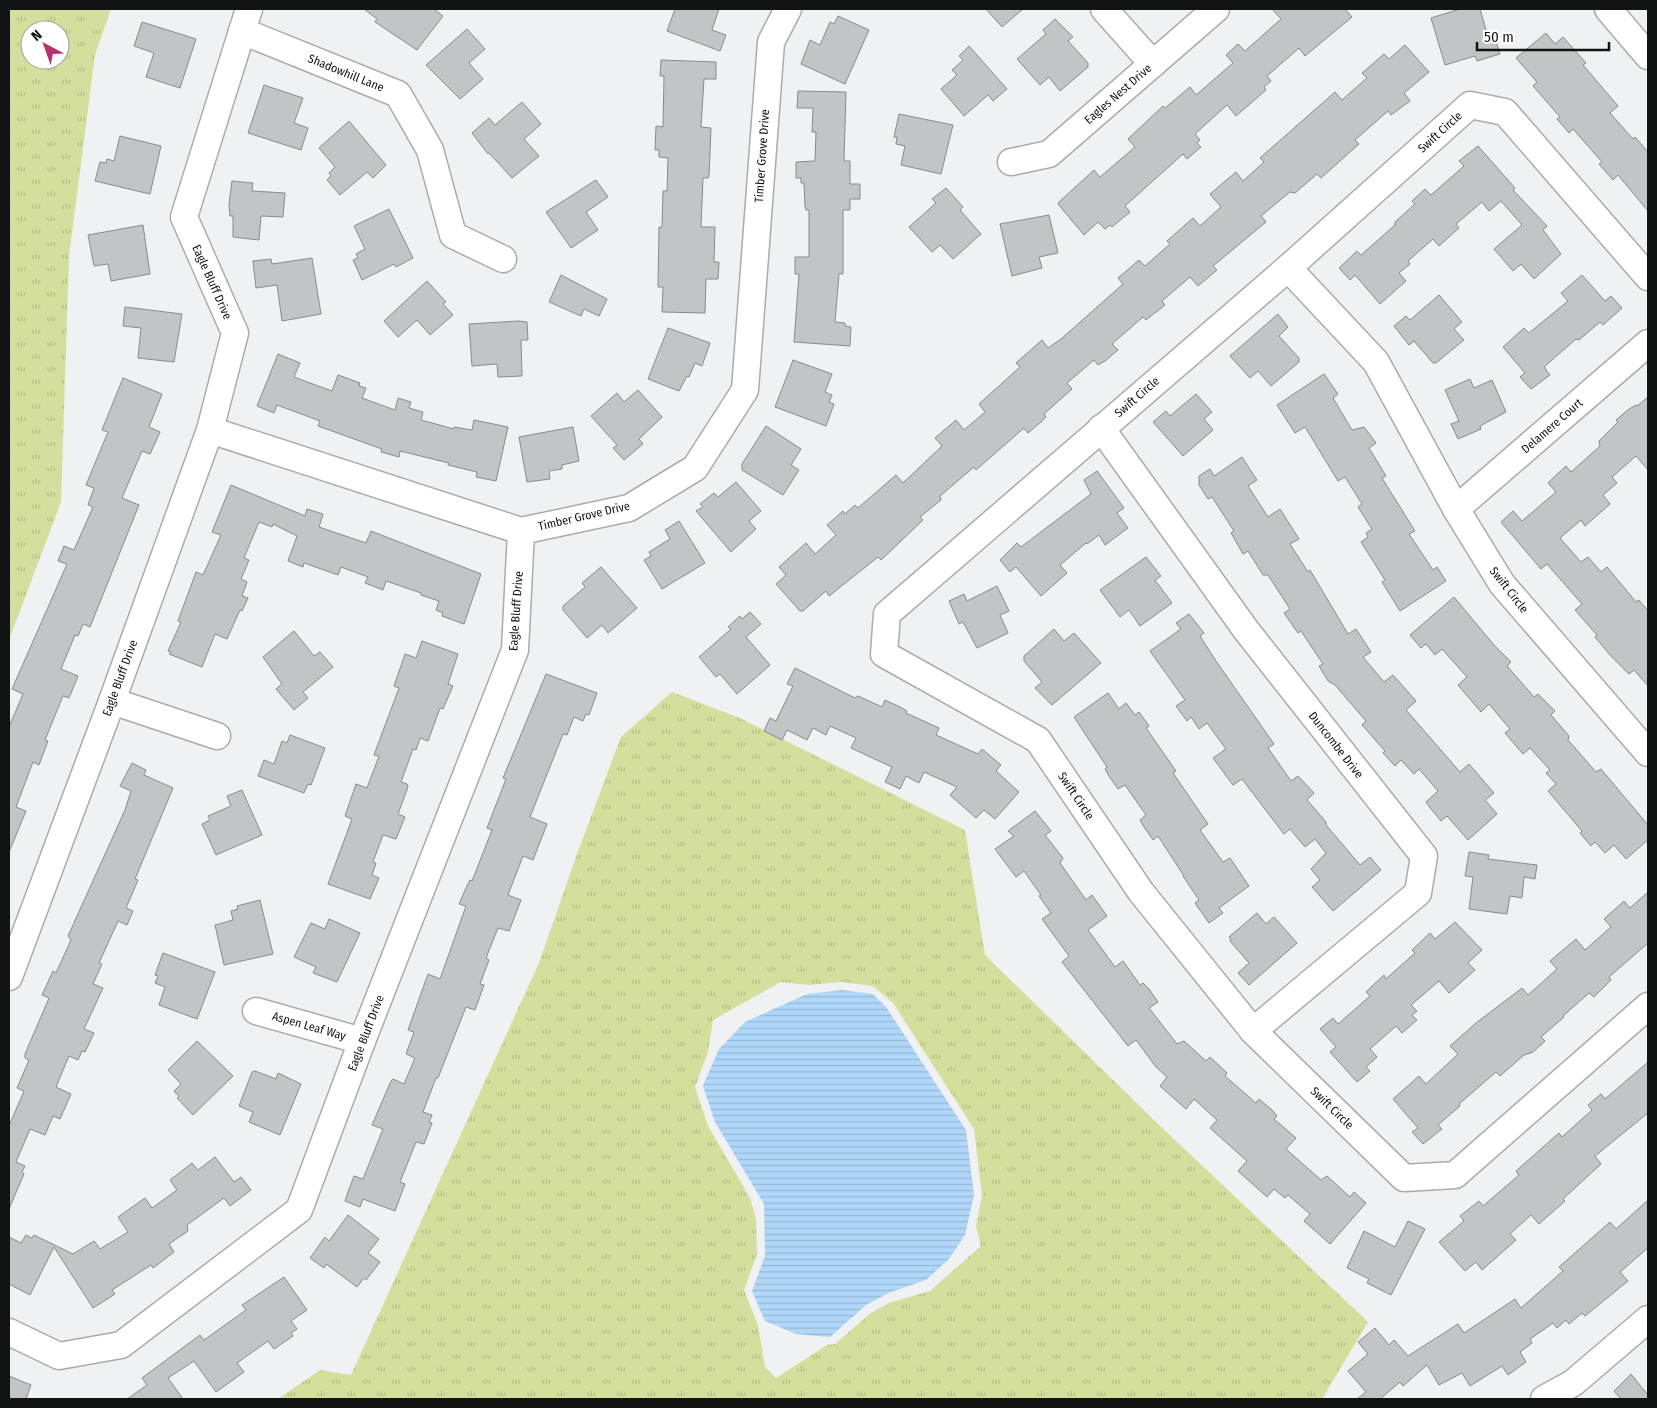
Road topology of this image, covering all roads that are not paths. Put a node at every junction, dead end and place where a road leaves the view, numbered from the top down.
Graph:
1 (788, 9) edge
2 (1104, 9) edge
3 (1216, 9) edge
4 (1608, 9) edge
5 (245, 20) edge
6 (1648, 56) edge
7 (1153, 64) junction
8 (1011, 162) dead end
9 (503, 259) dead end
10 (1288, 268) junction
11 (1648, 277) edge
12 (1648, 342) edge
13 (1101, 428) junction
14 (210, 430) junction
15 (1456, 509) junction
16 (521, 530) junction
17 (112, 701) junction
18 (217, 736) dead end
19 (1648, 753) edge
20 (9, 977) edge
21 (1648, 1006) edge
22 (256, 1011) dead end
23 (1253, 1031) junction
24 (362, 1041) junction
25 (1648, 1319) edge
26 (9, 1332) edge
27 (1544, 1399) edge

1 - 16 street, Timber Grove Drive
2 - 7 street
3 - 7 street, Eagles Nest Drive
4 - 6 street
5 - 9 street, Shadowhill Lane
5 - 14 street, Eagle Bluff Drive
7 - 8 street, Eagles Nest Drive
10 - 11 street, Swift Circle
10 - 13 street, Swift Circle
10 - 15 street, Swift Circle
12 - 15 street, Delamere Court
13 - 23 street, Duncombe Drive
13 - 23 street, Swift Circle
14 - 16 street, Timber Grove Drive
14 - 17 street, Eagle Bluff Drive
15 - 19 street, Swift Circle
16 - 24 street, Eagle Bluff Drive
17 - 18 street
17 - 20 street, Eagle Bluff Drive
21 - 23 street, Swift Circle
22 - 24 street, Aspen Leaf Way
24 - 26 street, Eagle Bluff Drive
25 - 27 street

